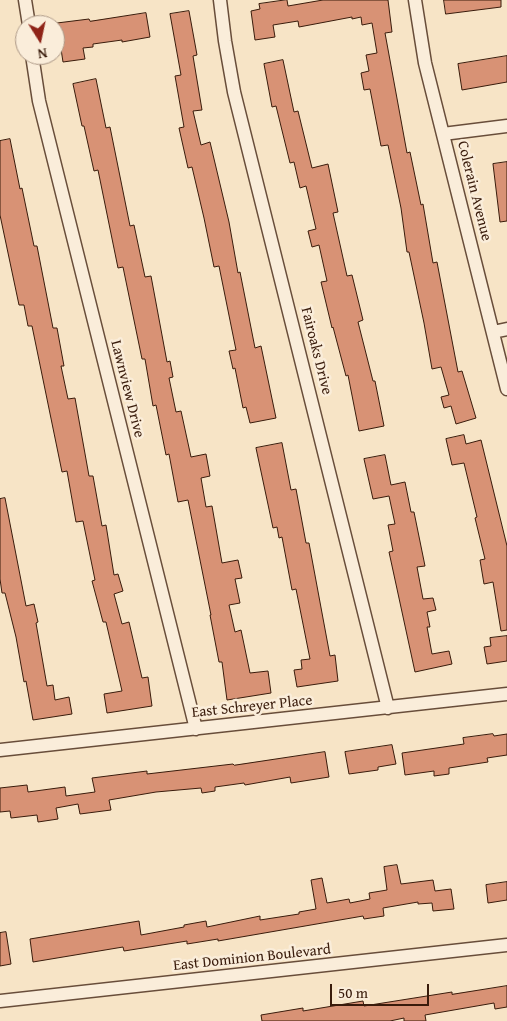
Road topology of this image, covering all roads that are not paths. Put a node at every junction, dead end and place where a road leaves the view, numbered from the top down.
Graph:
1 (25, 0) edge
2 (220, 0) edge
3 (415, 0) edge
4 (27, 15) edge
5 (33, 65) edge
6 (507, 126) edge
7 (443, 134) junction
8 (507, 329) edge
9 (493, 332) junction
10 (507, 389) edge
11 (507, 694) edge
12 (388, 708) junction
13 (196, 729) junction
14 (1, 746) edge
15 (507, 945) edge
16 (0, 1001) edge

1 - 4 street
2 - 12 street, Fairoaks Drive
3 - 7 street, Colerain Avenue
5 - 13 street, Lawnview Drive
6 - 7 street
7 - 9 street, Colerain Avenue
8 - 9 street
9 - 10 street, Colerain Avenue
11 - 12 street, East Schreyer Place
12 - 13 street, East Schreyer Place
13 - 14 street, East Schreyer Place
15 - 16 street, East Dominion Boulevard

